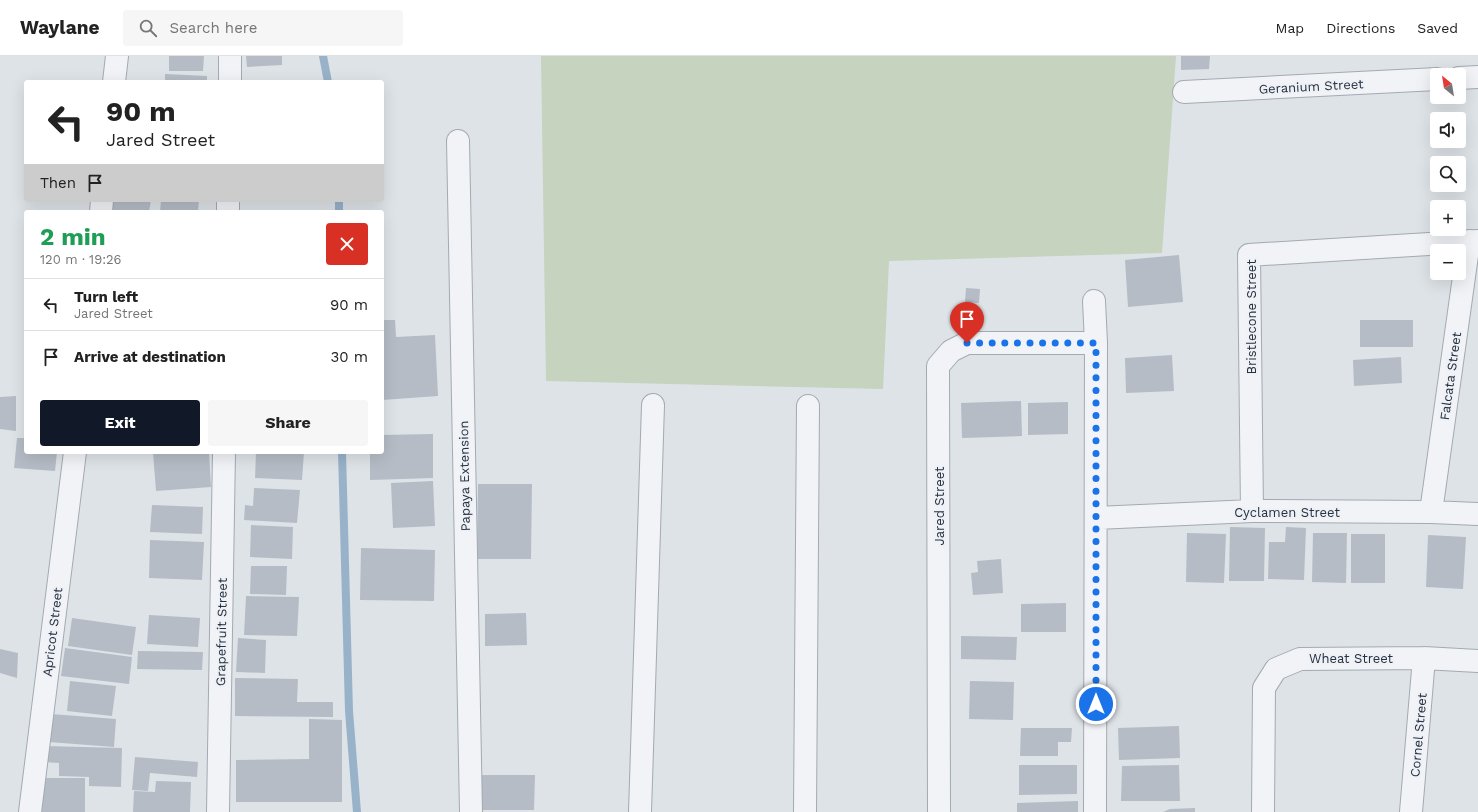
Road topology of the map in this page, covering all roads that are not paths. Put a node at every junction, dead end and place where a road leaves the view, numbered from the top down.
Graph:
1 (117, 56) edge
2 (230, 56) edge
3 (1478, 77) edge
4 (1466, 78) edge
5 (1430, 79) edge
6 (114, 80) edge
7 (230, 80) edge
8 (1184, 92) dead end
9 (458, 141) dead end
10 (1473, 241) edge
11 (1094, 301) dead end
12 (1096, 343) junction
13 (654, 406) dead end
14 (808, 406) dead end
15 (75, 454) edge
16 (224, 454) edge
17 (1252, 511) junction
18 (1430, 512) junction
19 (1478, 514) edge
20 (1096, 518) junction
21 (1424, 658) junction
22 (1478, 661) edge
23 (30, 812) edge
24 (218, 812) edge
25 (471, 812) edge
26 (640, 812) edge
27 (805, 812) edge
28 (939, 812) edge
29 (1095, 812) edge
30 (1263, 812) edge
31 (1411, 812) edge

1 - 6 street
2 - 7 street
3 - 4 street
5 - 8 street, Geranium Street
9 - 25 street, Papaya Extension
10 - 17 street, Bristlecone Street
10 - 18 street, Falcata Street
11 - 12 street
12 - 20 street
12 - 28 street, Jared Street
13 - 26 street
14 - 27 street
15 - 23 street, Apricot Street
16 - 24 street, Grapefruit Street
17 - 18 street, Cyclamen Street
17 - 20 street, Cyclamen Street
18 - 19 street, Cyclamen Street
20 - 29 street
21 - 22 street, Wheat Street
21 - 30 street, Wheat Street
21 - 31 street, Cornel Street

